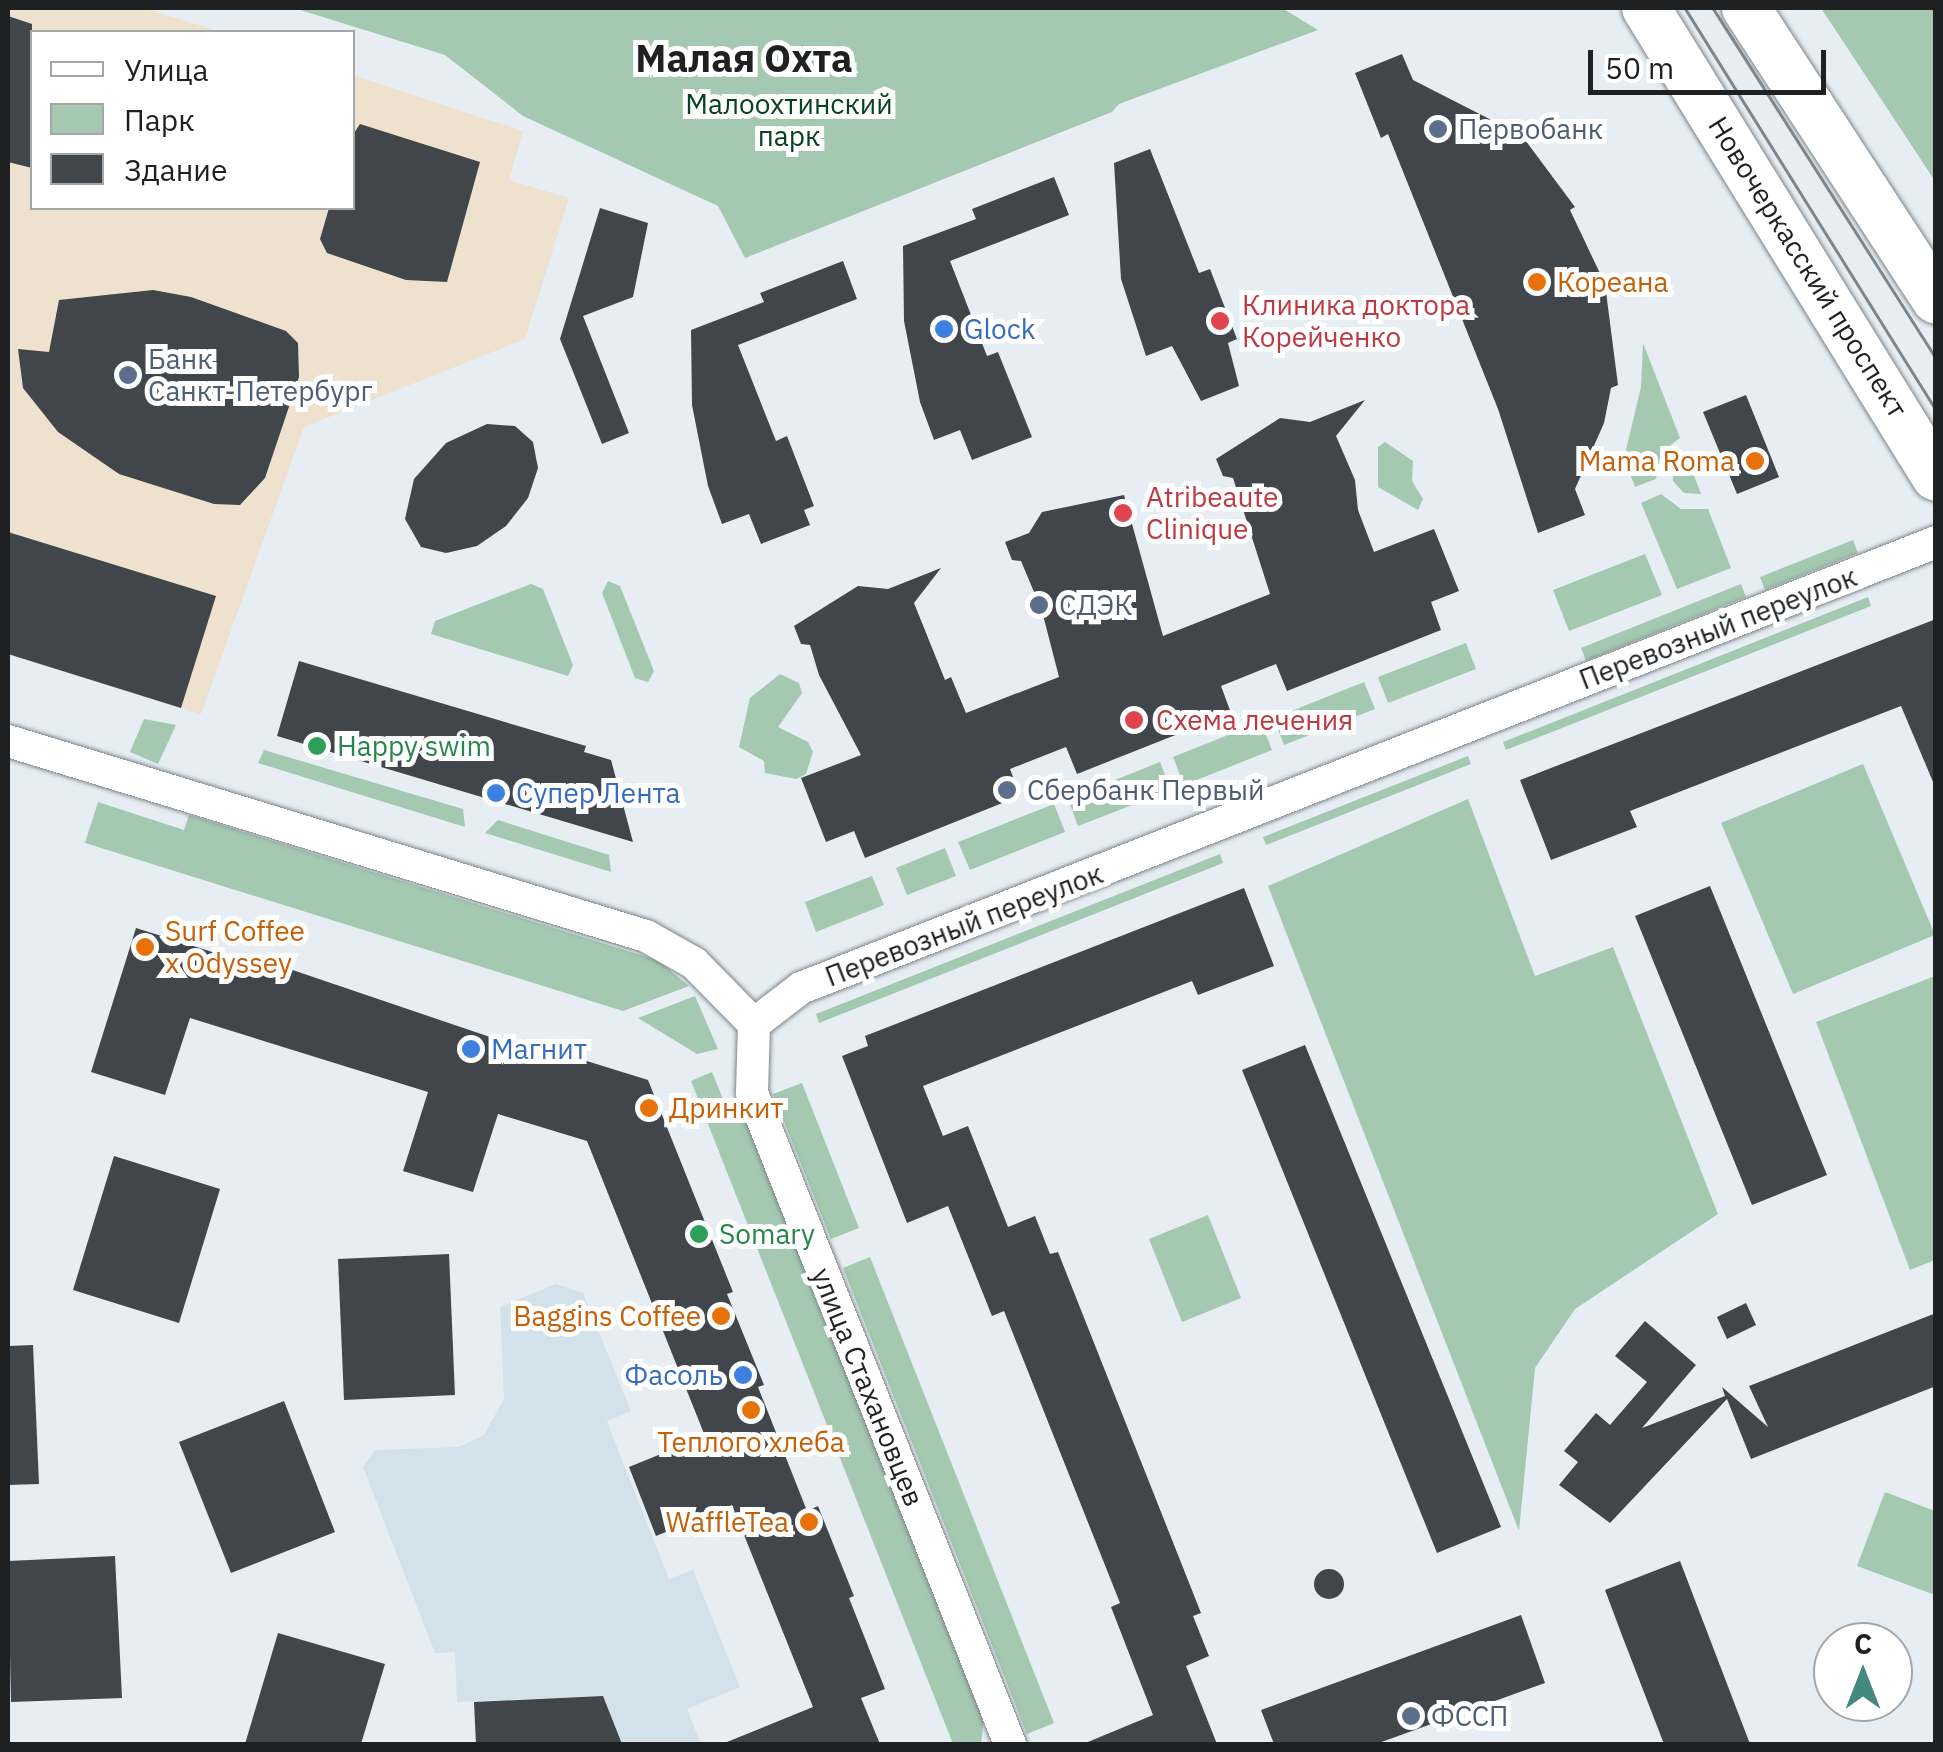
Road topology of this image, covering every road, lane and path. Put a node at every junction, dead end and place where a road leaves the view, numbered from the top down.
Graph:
1 (1646, 8) edge
2 (1746, 8) edge
3 (1936, 299) edge
4 (1936, 477) edge
5 (1936, 542) edge
6 (8, 741) edge
7 (754, 1024) junction
8 (1010, 1744) edge

1 - 4 main road, Новочеркасский проспект
2 - 3 main road
5 - 7 street, Перевозный переулок
6 - 7 street
7 - 8 street, улица Стахановцев

